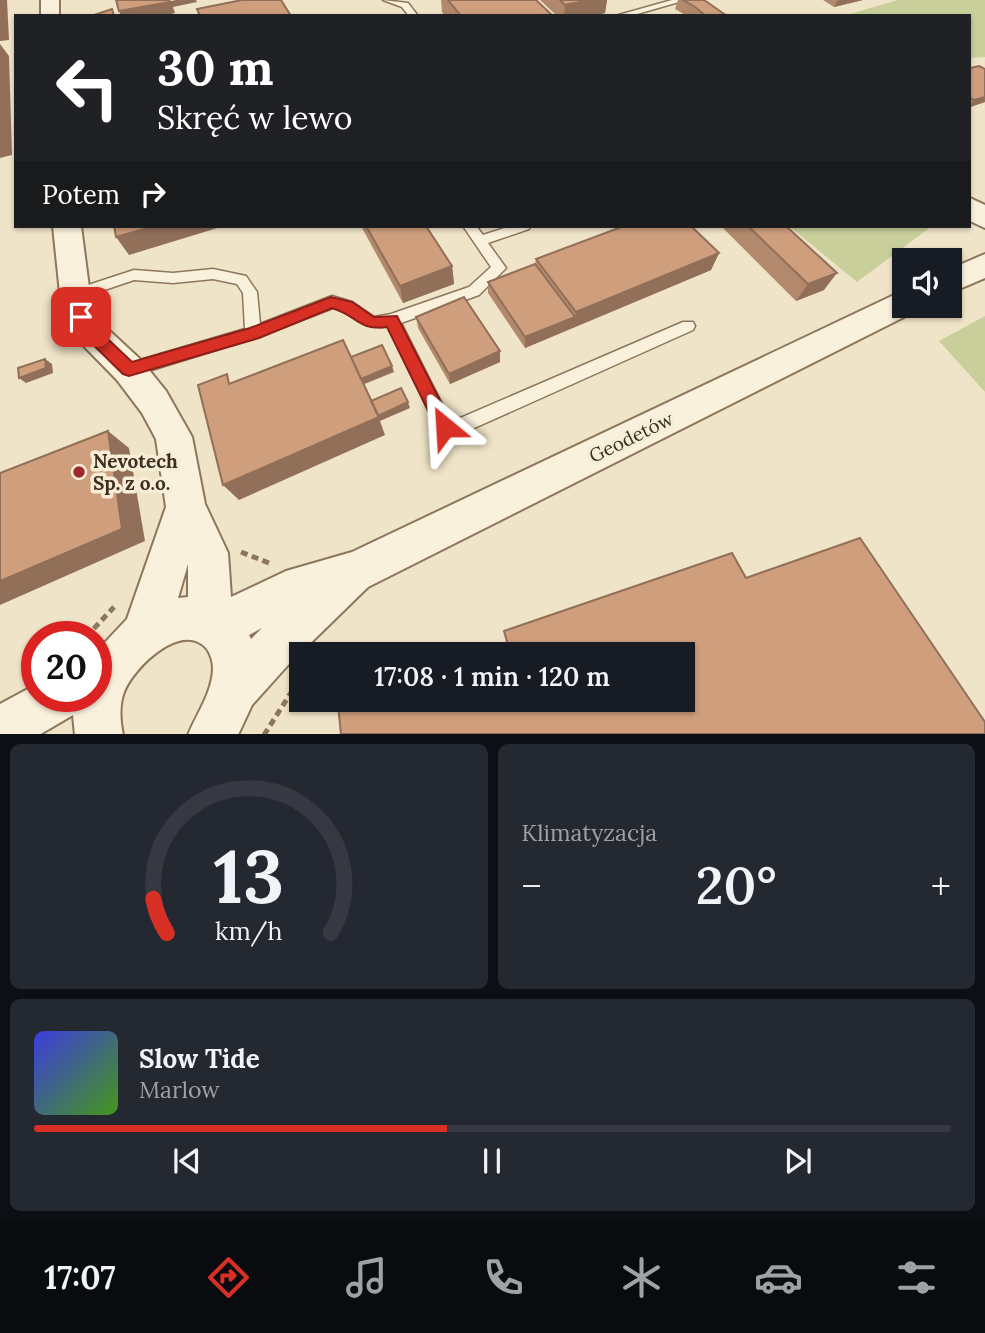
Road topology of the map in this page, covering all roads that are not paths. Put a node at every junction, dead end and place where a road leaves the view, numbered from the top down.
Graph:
1 (387, 0) edge
2 (682, 0) edge
3 (412, 14) edge
4 (622, 14) edge
5 (971, 208) edge
6 (985, 219) edge
7 (67, 228) edge
8 (470, 228) edge
9 (518, 228) edge
10 (480, 241) junction
11 (985, 265) edge
12 (962, 276) edge
13 (75, 295) junction
14 (892, 309) edge
15 (392, 320) junction
16 (688, 326) dead end
17 (253, 334) junction
18 (129, 370) junction
19 (186, 507) junction
20 (356, 571) junction
21 (214, 624) junction
22 (145, 632) junction
23 (112, 665) edge
24 (235, 689) junction
25 (34, 712) edge
26 (97, 712) edge
27 (0, 732) edge
28 (99, 734) edge
29 (212, 734) edge

1 - 3 lane
2 - 4 lane
5 - 6 street
7 - 13 street
8 - 10 lane
9 - 10 lane
10 - 15 lane
11 - 12 street
13 - 17 lane
13 - 18 street
14 - 20 street, Geodetów
15 - 16 lane
15 - 17 lane
17 - 18 lane
18 - 19 street
19 - 21 street
19 - 22 street
20 - 21 street
20 - 24 street
21 - 22 street
21 - 24 street
22 - 23 street
24 - 29 street
25 - 27 street
26 - 28 street

